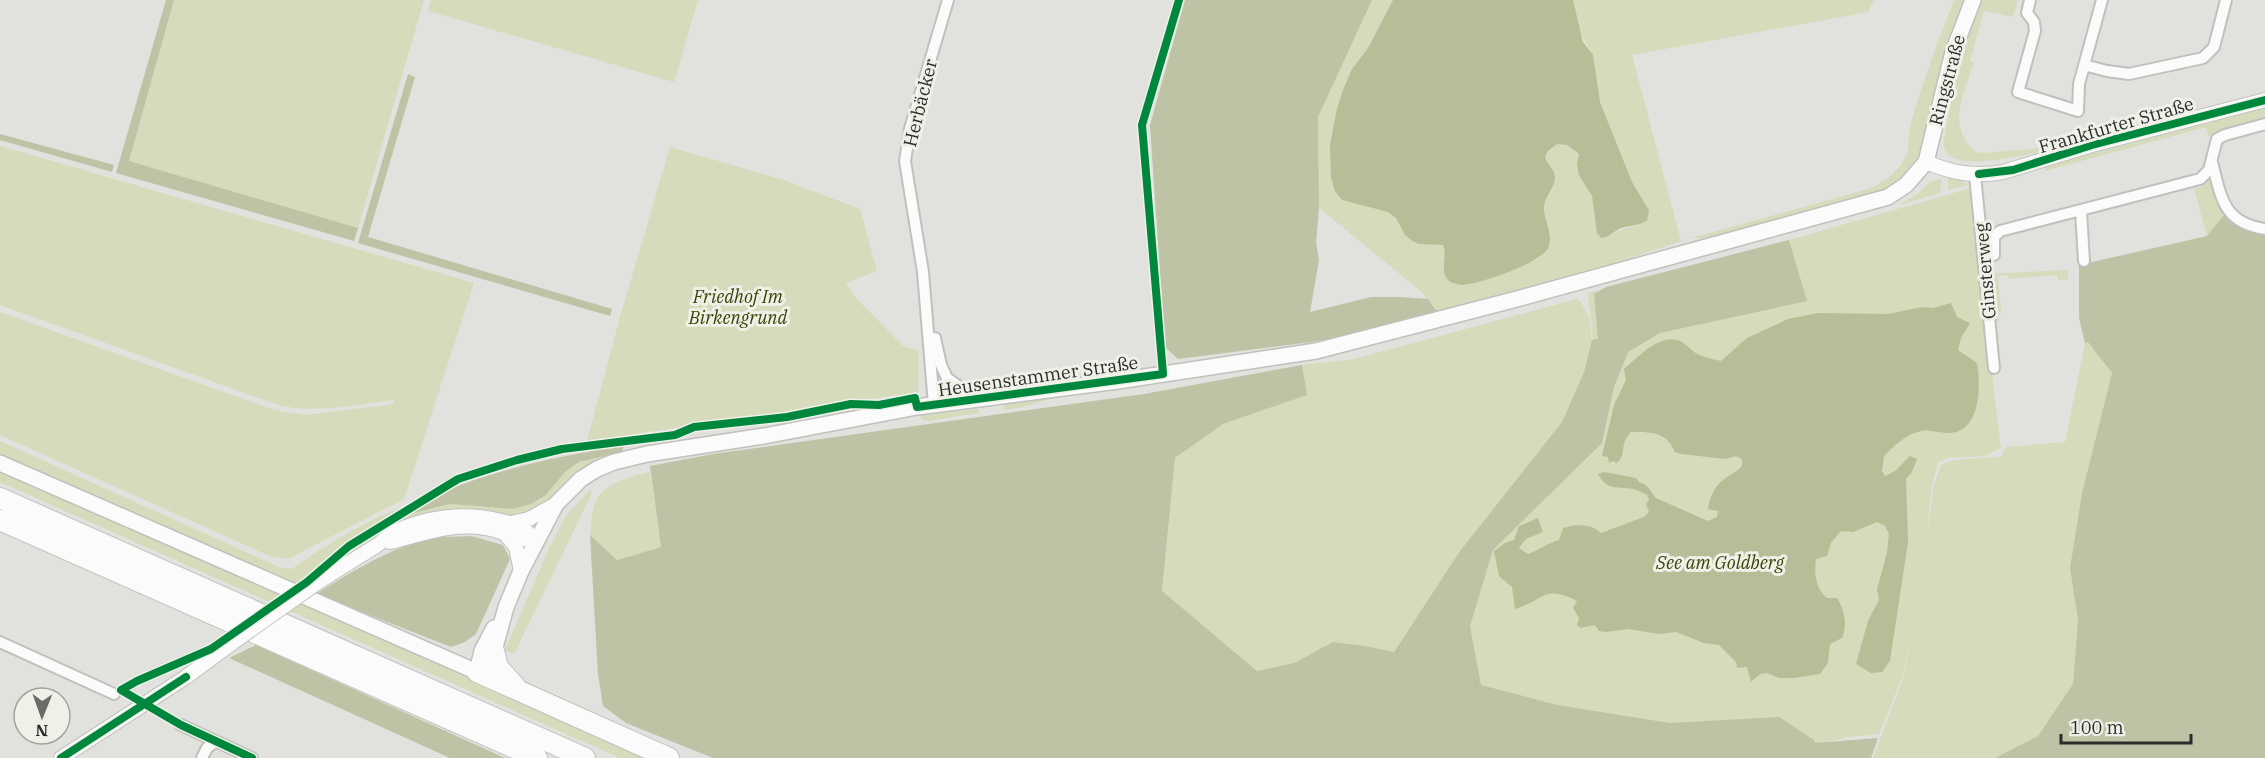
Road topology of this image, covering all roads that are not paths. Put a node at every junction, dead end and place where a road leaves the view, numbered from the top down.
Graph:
1 (948, 0) edge
2 (1973, 0) edge
3 (2030, 0) edge
4 (2102, 0) edge
5 (2226, 0) edge
6 (2084, 65) junction
7 (2265, 100) edge
8 (2265, 124) edge
9 (1926, 162) junction
10 (2212, 162) junction
11 (1976, 175) junction
12 (2081, 211) junction
13 (2265, 229) edge
14 (1994, 255) dead end
15 (2084, 261) dead end
16 (927, 312) junction
17 (1994, 368) dead end
18 (947, 378) junction
19 (985, 397) junction
20 (940, 404) junction
21 (0, 463) edge
22 (0, 498) edge
23 (556, 504) junction
24 (0, 520) edge
25 (502, 526) junction
26 (536, 541) junction
27 (521, 571) junction
28 (0, 642) edge
29 (488, 651) junction
30 (454, 661) junction
31 (477, 672) junction
32 (519, 689) junction
33 (114, 694) dead end
34 (181, 725) dead end
35 (215, 742) junction
36 (61, 758) edge
37 (202, 758) edge
38 (252, 758) edge
39 (537, 758) edge
40 (585, 758) edge
41 (669, 758) edge

1 - 16 street, Herbäcker
2 - 9 main road, Ringstraße
3 - 6 street
4 - 6 street
5 - 6 street
7 - 11 street, Frankfurter Straße
8 - 10 street
9 - 11 street, Frankfurter Straße
9 - 19 main road, Heusenstammer Straße
10 - 12 street
10 - 13 street
11 - 17 street, Ginsterweg
12 - 14 street
12 - 15 street
16 - 18 street
16 - 20 street
18 - 19 street
18 - 20 street
19 - 20 main road, Heusenstammer Straße
20 - 23 main road, Heusenstammer Straße
21 - 30 main road
22 - 40 highway
23 - 25 street
23 - 26 main road, Heusenstammer Straße
24 - 39 highway
25 - 26 street
25 - 27 street
25 - 36 street, bridge
26 - 27 main road, Heusenstammer Straße
27 - 29 main road, Heusenstammer Straße
28 - 33 street
29 - 30 main road
29 - 31 main road
29 - 32 highway
30 - 31 main road
31 - 32 highway
32 - 41 highway
34 - 35 street
35 - 37 street
35 - 38 street

